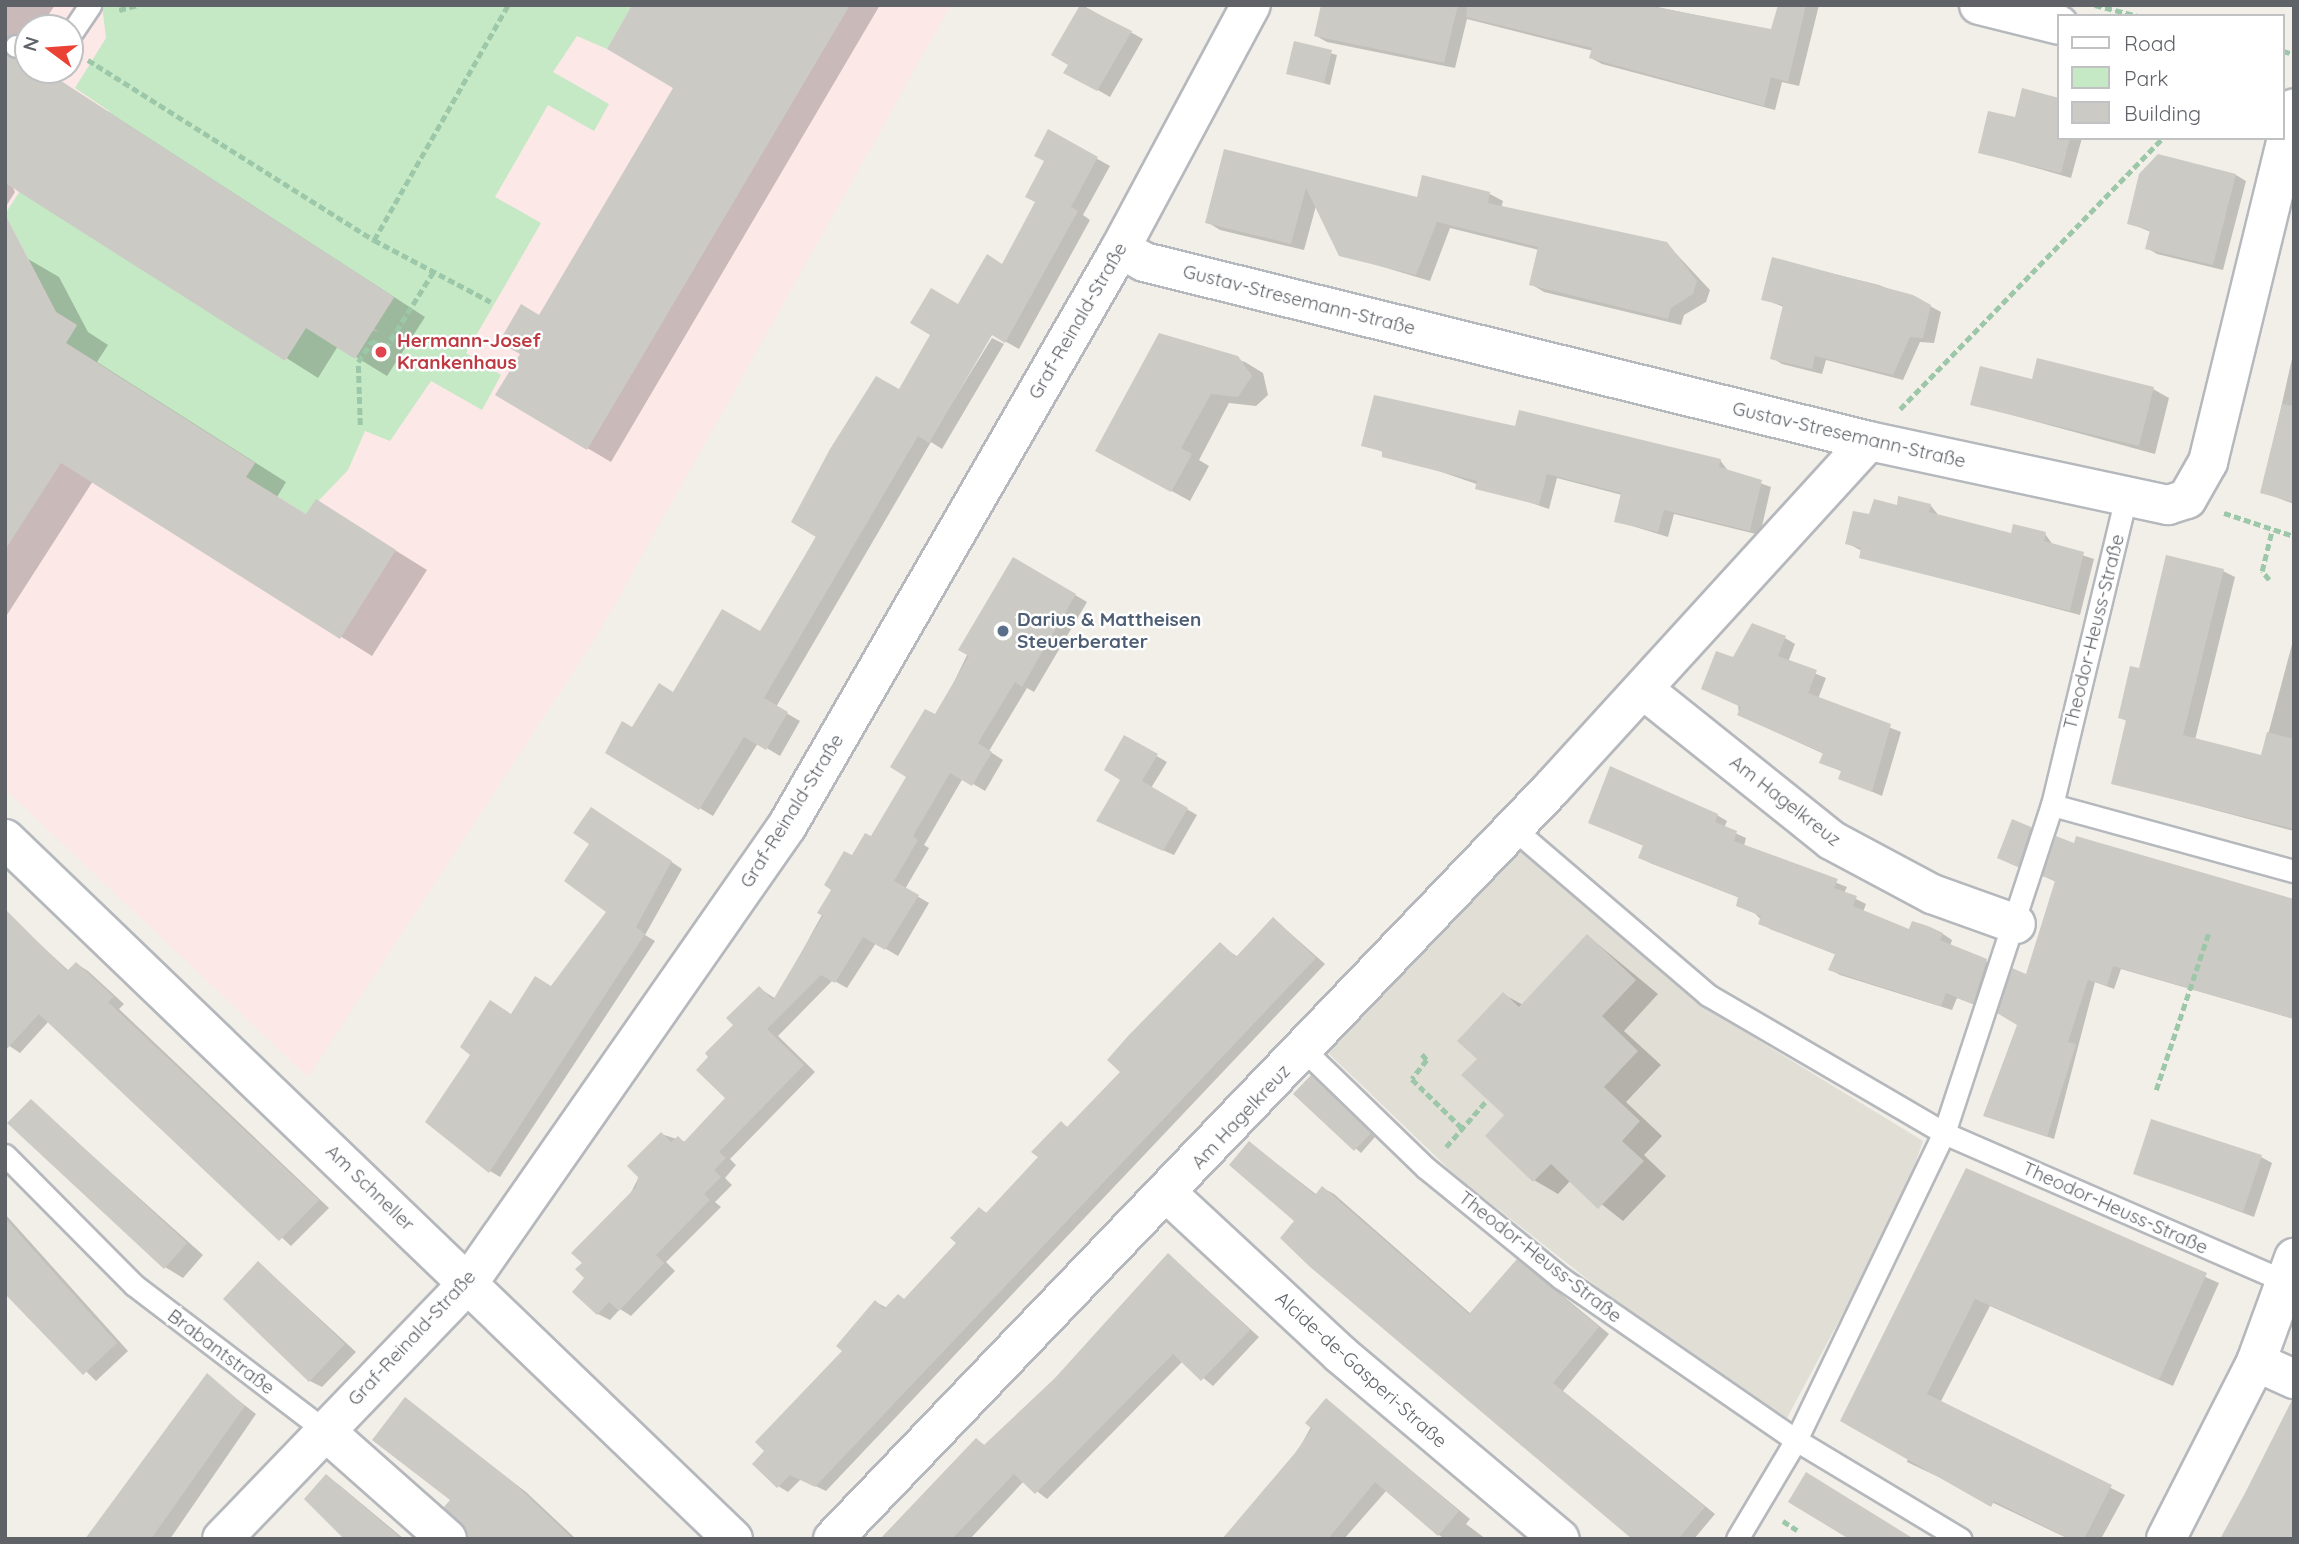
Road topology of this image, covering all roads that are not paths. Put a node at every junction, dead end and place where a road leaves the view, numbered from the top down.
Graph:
1 (1251, 5) edge
2 (1979, 5) edge
3 (2058, 25) edge
4 (2294, 108) edge
5 (1120, 249) junction
6 (1869, 441) junction
7 (2125, 500) junction
8 (1644, 690) junction
9 (2052, 805) junction
10 (1513, 828) junction
11 (5, 839) edge
12 (2294, 871) edge
13 (2016, 924) junction
14 (1303, 1049) junction
15 (1944, 1133) junction
16 (5, 1155) edge
17 (1168, 1194) junction
18 (2290, 1270) edge
19 (469, 1282) junction
20 (2256, 1362) junction
21 (2294, 1379) edge
22 (324, 1430) junction
23 (1796, 1440) junction
24 (222, 1539) edge
25 (447, 1539) edge
26 (733, 1539) edge
27 (833, 1539) edge
28 (1560, 1539) edge
29 (1737, 1539) edge
30 (1961, 1539) edge
31 (2166, 1539) edge

1 - 5 street, Graf-Reinald-Straße
2 - 3 street
4 - 7 street, Gustav-Stresemann-Straße
5 - 6 street, Gustav-Stresemann-Straße
5 - 19 street, Graf-Reinald-Straße
6 - 7 street, Gustav-Stresemann-Straße
6 - 8 street, Am Hagelkreuz
7 - 9 lane, Theodor-Heuss-Straße
8 - 10 street, Am Hagelkreuz
8 - 13 street, Am Hagelkreuz
9 - 12 lane
9 - 13 lane, Theodor-Heuss-Straße
10 - 14 street, Am Hagelkreuz
10 - 15 lane, Theodor-Heuss-Straße
11 - 19 street, Am Schneller
13 - 15 lane, Theodor-Heuss-Straße
14 - 17 street, Am Hagelkreuz
14 - 23 lane, Theodor-Heuss-Straße
15 - 18 lane, Theodor-Heuss-Straße
15 - 23 lane, Theodor-Heuss-Straße
16 - 22 lane, Brabantstraße
17 - 27 street, Am Hagelkreuz
17 - 28 street, Alcide-de-Gasperi-Straße
18 - 20 street, Theodor-Heuss-Straße
19 - 22 street, Graf-Reinald-Straße
19 - 26 street, Am Schneller
20 - 21 street
20 - 31 street, Theodor-Heuss-Straße
22 - 24 street, Graf-Reinald-Straße
22 - 25 street, Brabantstraße
23 - 29 lane, Theodor-Heuss-Straße
23 - 30 lane, Theodor-Heuss-Straße

